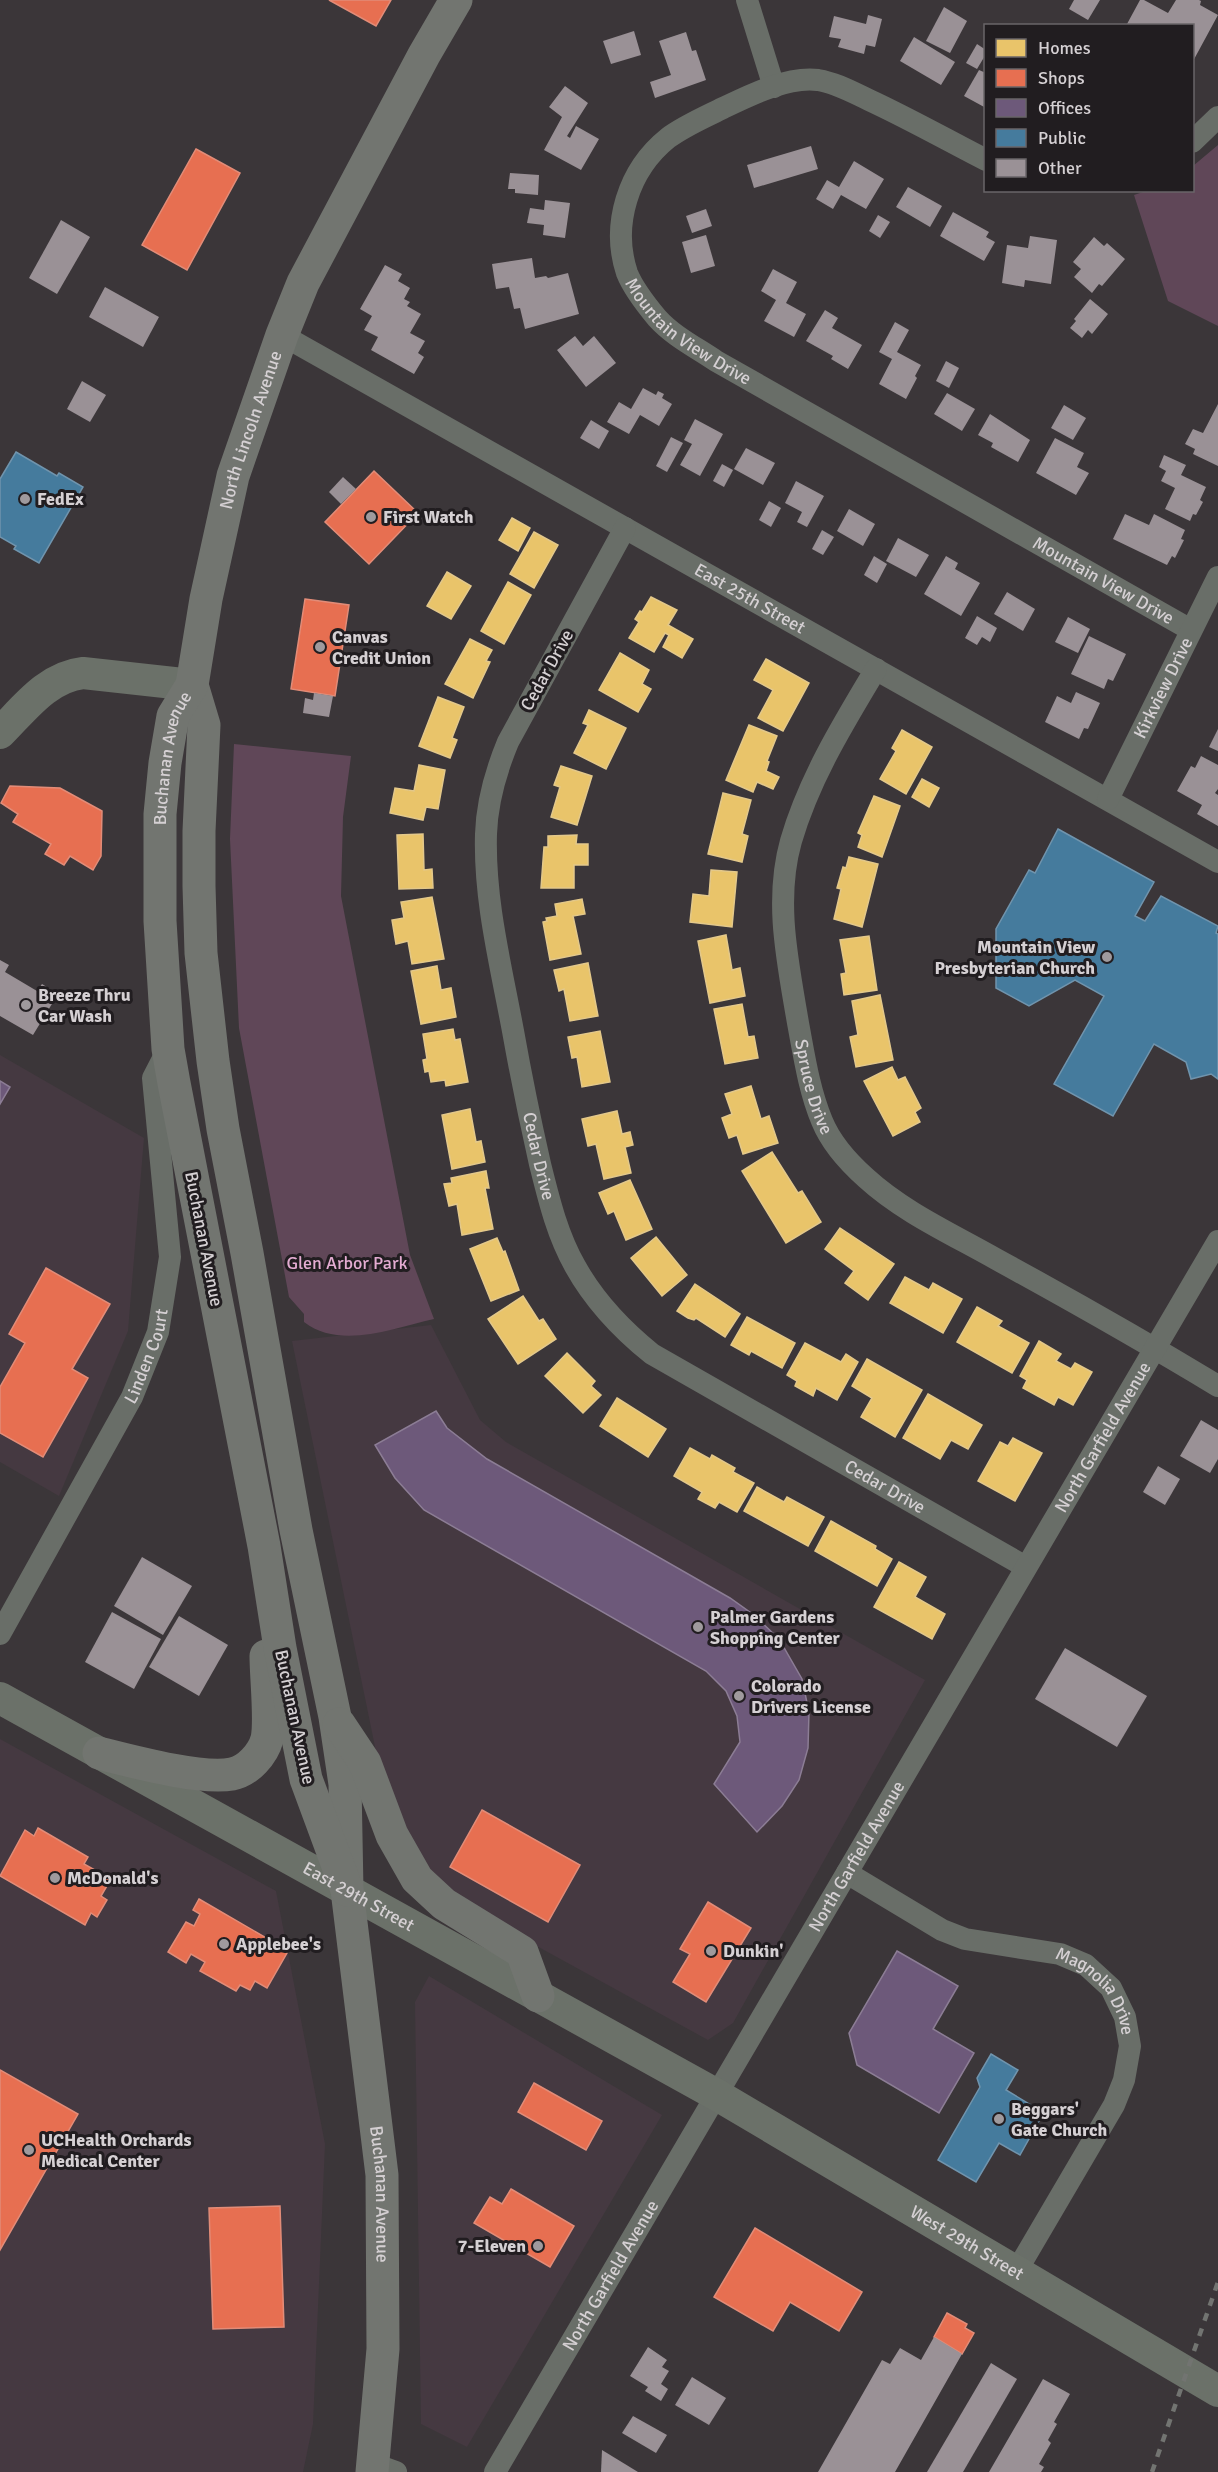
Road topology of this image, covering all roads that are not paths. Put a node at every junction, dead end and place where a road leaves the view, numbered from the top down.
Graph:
1 (456, 0) edge
2 (747, 0) edge
3 (774, 87) junction
4 (1218, 117) edge
5 (1194, 140) edge
6 (984, 159) edge
7 (282, 334) junction
8 (625, 528) junction
9 (1218, 577) edge
10 (1191, 630) junction
11 (876, 669) junction
12 (192, 685) junction
13 (0, 733) edge
14 (1108, 800) junction
15 (1218, 861) edge
16 (168, 1049) junction
17 (1218, 1241) edge
18 (1155, 1348) junction
19 (1218, 1386) edge
20 (264, 1546) junction
21 (1026, 1567) junction
22 (0, 1634) edge
23 (0, 1698) edge
24 (335, 1717) junction
25 (99, 1754) junction
26 (847, 1873) junction
27 (347, 1890) junction
28 (538, 1996) junction
29 (717, 2095) junction
30 (1016, 2272) junction
31 (1218, 2391) edge
32 (381, 2469) edge
33 (495, 2472) edge

1 - 7 highway, North Lincoln Avenue
2 - 3 street
3 - 6 street, Mountain View Drive
3 - 10 street, Mountain View Drive
4 - 5 street
7 - 8 street, East 25th Street
7 - 12 highway, North Lincoln Avenue
8 - 11 street, East 25th Street
8 - 21 street, Cedar Drive
9 - 10 street, Kirkview Drive
10 - 14 street, Kirkview Drive
11 - 14 street, East 25th Street
11 - 18 street, Spruce Drive
12 - 13 main road
12 - 16 highway, Buchanan Avenue
12 - 24 highway, Buchanan Avenue
14 - 15 street, East 25th Street
16 - 20 highway, Buchanan Avenue
16 - 22 street, Linden Court
17 - 18 street, North Garfield Avenue
18 - 19 street, Spruce Drive
18 - 21 street, North Garfield Avenue
20 - 25 highway
20 - 27 highway, Buchanan Avenue
21 - 26 street, North Garfield Avenue
23 - 25 main road, East 29th Street
24 - 27 highway, Buchanan Avenue
24 - 28 highway
25 - 27 main road, East 29th Street
26 - 29 street, North Garfield Avenue
26 - 30 street, Magnolia Drive
27 - 28 main road, East 29th Street
27 - 32 highway, Buchanan Avenue
28 - 29 main road, East 29th Street
29 - 30 main road, West 29th Street
29 - 33 street, North Garfield Avenue
30 - 31 main road, West 29th Street

